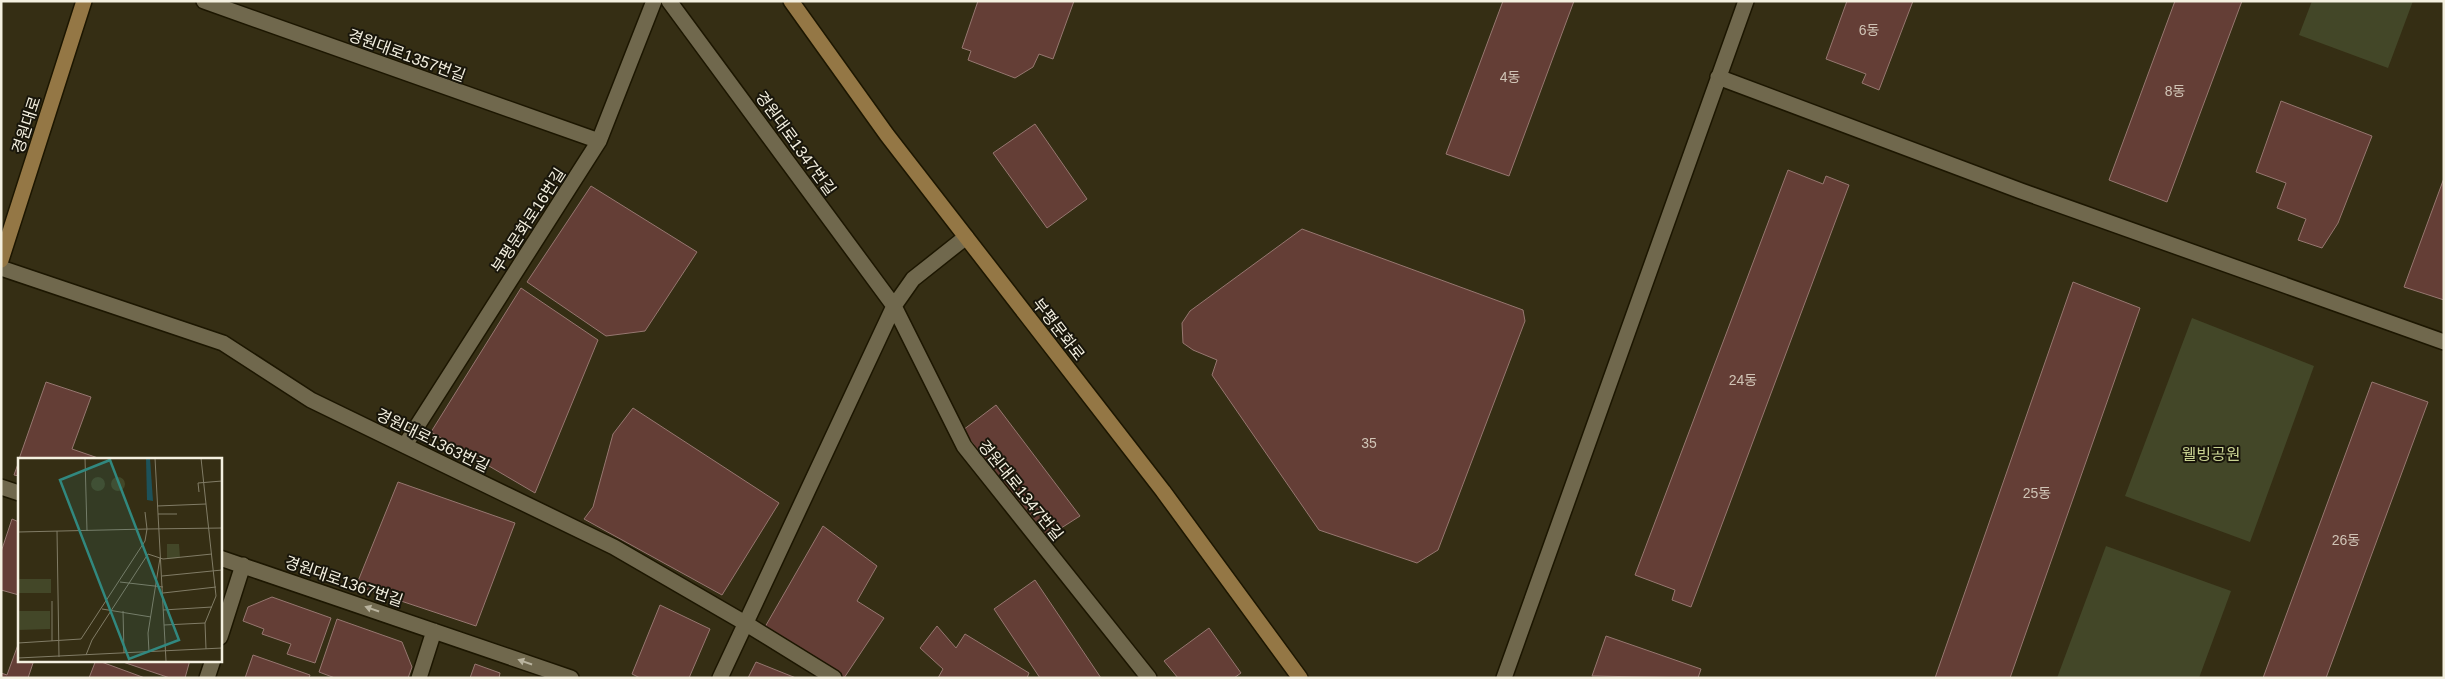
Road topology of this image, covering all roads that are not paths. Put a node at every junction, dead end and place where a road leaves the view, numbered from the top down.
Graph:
1 (84, 1) edge
2 (204, 1) edge
3 (654, 1) edge
4 (669, 1) edge
5 (791, 1) edge
6 (1746, 1) edge
7 (1718, 77) junction
8 (599, 142) junction
9 (966, 238) junction
10 (1, 260) edge
11 (1, 268) edge
12 (894, 306) junction
13 (2444, 342) edge
14 (405, 445) junction
15 (1, 487) edge
16 (18, 493) edge
17 (221, 558) edge
18 (243, 565) junction
19 (745, 622) junction
20 (434, 631) junction
21 (221, 634) edge
22 (211, 662) edge
23 (207, 678) edge
24 (418, 678) edge
25 (572, 678) edge
26 (720, 678) edge
27 (834, 678) edge
28 (1148, 678) edge
29 (1300, 678) edge
30 (1504, 678) edge

1 - 10 street, 경원대로
2 - 8 street, 경원대로1357번길
3 - 8 street, 부평문화로16번길
4 - 12 street, 경원대로1347번길
5 - 9 street, 부평문화로
6 - 7 street
7 - 13 street
7 - 30 street
8 - 14 street, 부평문화로16번길
9 - 12 street
9 - 29 street, 부평문화로
11 - 14 street, 경원대로1363번길
12 - 19 street
12 - 28 street, 경원대로1347번길
14 - 19 street, 경원대로1363번길
15 - 16 street
17 - 18 street, 경원대로1367번길
20 -> 18 street, 경원대로1367번길
18 - 21 street
19 - 26 street
19 - 27 street, 경원대로1363번길
20 - 24 street
25 -> 20 street, 경원대로1367번길
22 - 23 street

